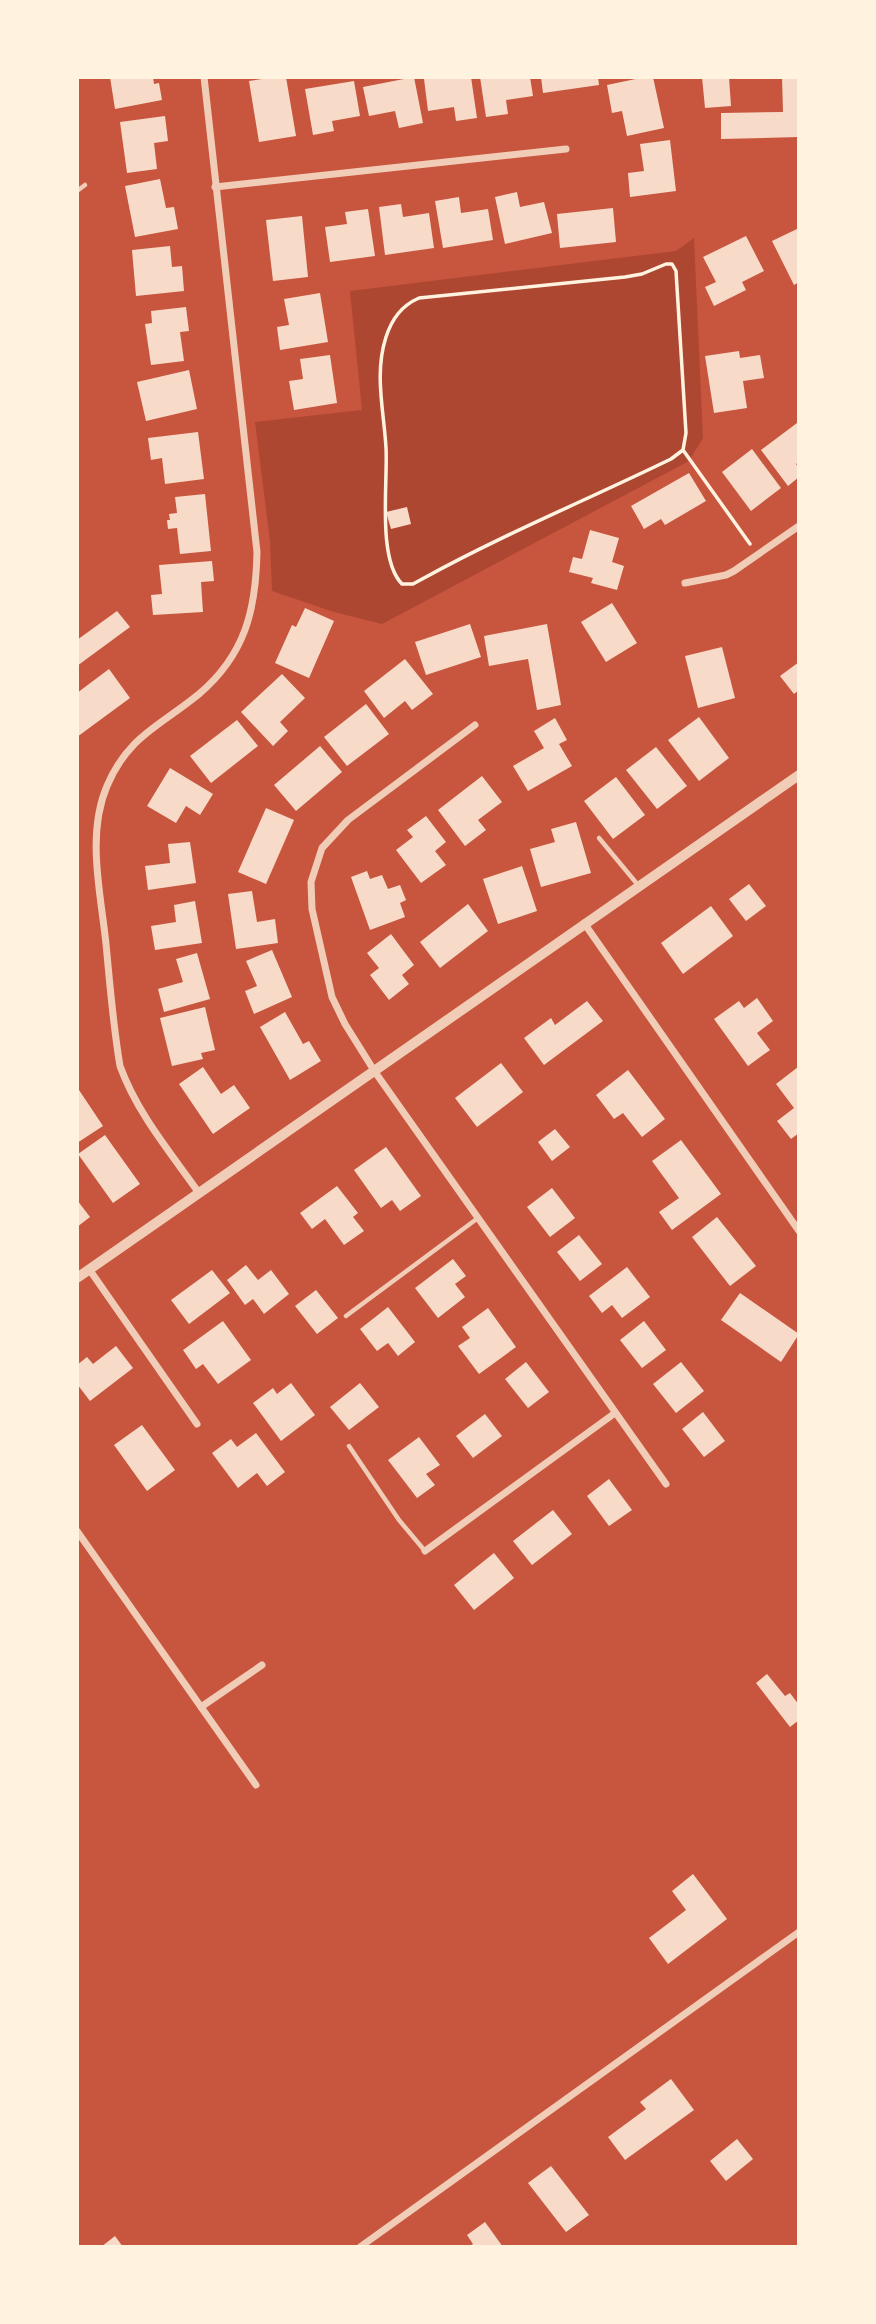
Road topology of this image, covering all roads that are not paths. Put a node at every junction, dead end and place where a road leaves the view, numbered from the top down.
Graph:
1 (204, 77) edge
2 (566, 149) dead end
3 (85, 185) dead end
4 (215, 187) junction
5 (77, 191) edge
6 (799, 526) edge
7 (685, 583) dead end
8 (475, 724) dead end
9 (799, 775) edge
10 (599, 838) dead end
11 (638, 886) junction
12 (584, 923) junction
13 (375, 1072) junction
14 (199, 1193) junction
15 (479, 1218) junction
16 (799, 1231) edge
17 (89, 1269) junction
18 (77, 1278) edge
19 (346, 1316) dead end
20 (615, 1413) junction
21 (197, 1424) dead end
22 (349, 1446) dead end
23 (666, 1484) dead end
24 (77, 1531) edge
25 (425, 1551) joint
26 (262, 1665) dead end
27 (201, 1707) junction
28 (256, 1786) dead end
29 (799, 1932) edge
30 (360, 2247) edge

1 - 4 street
2 - 4 street
3 - 5 lane
4 - 14 street
6 - 7 street
8 - 13 street
9 - 11 street
10 - 11 lane
11 - 12 street
12 - 13 street
12 - 16 street
13 - 14 street
13 - 15 street
14 - 17 street
15 - 19 lane
15 - 20 street
17 - 18 street
17 - 21 street
20 - 23 street
20 - 25 street
22 - 25 lane
24 - 27 street
26 - 27 street
27 - 28 street
29 - 30 street

